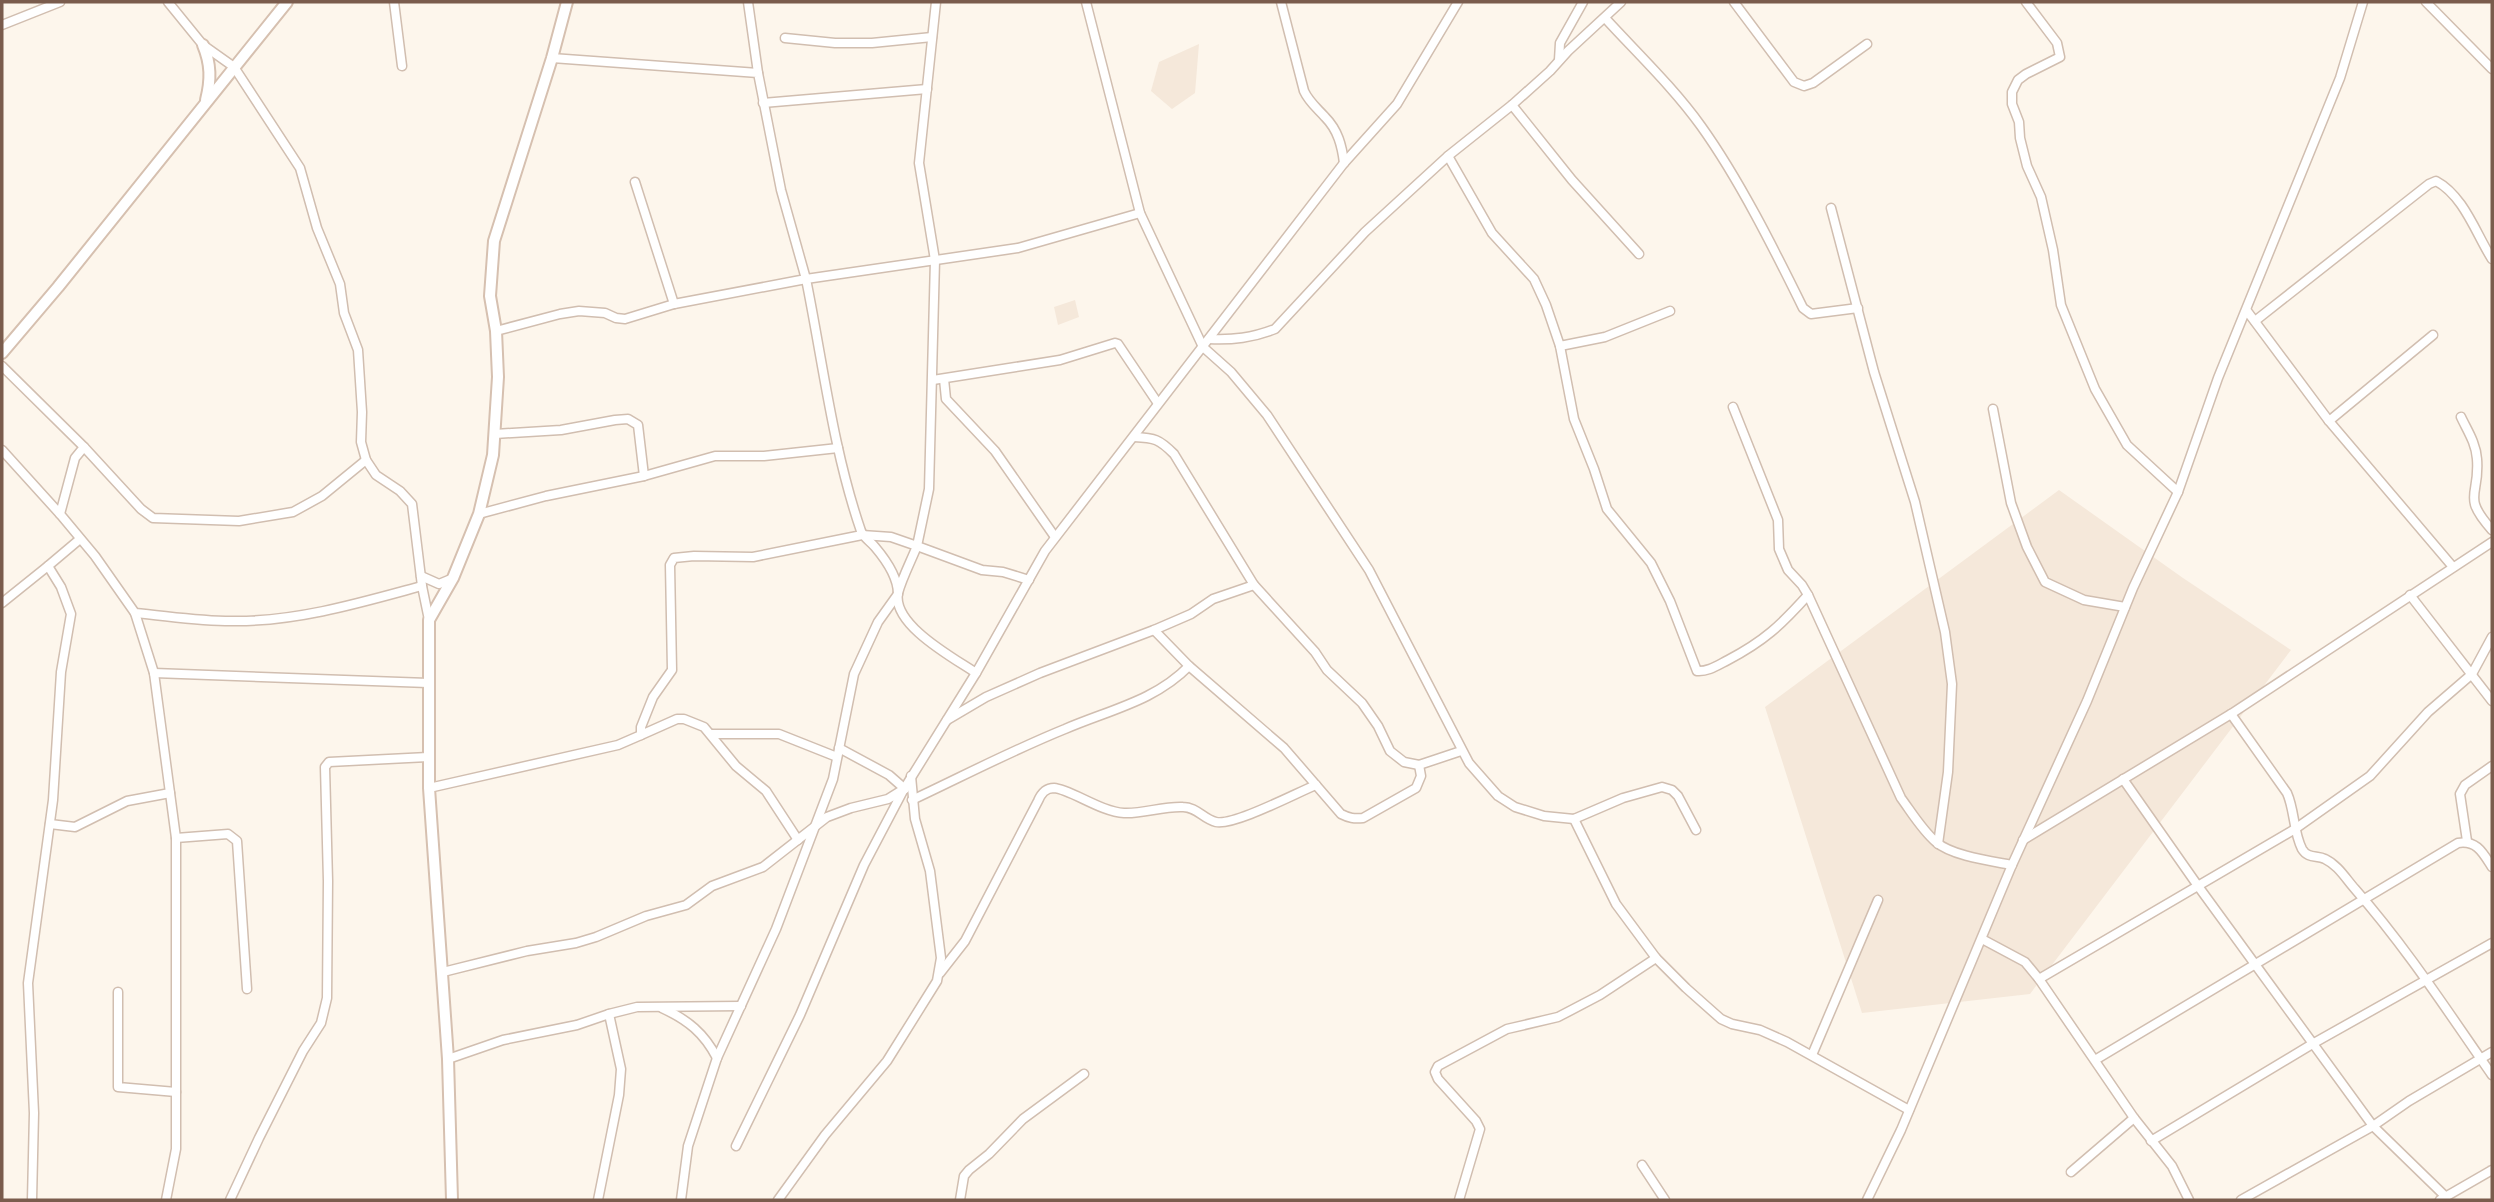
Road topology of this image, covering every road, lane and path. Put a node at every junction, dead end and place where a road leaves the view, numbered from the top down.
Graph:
1 (60, 2) edge
2 (167, 2) edge
3 (287, 2) edge
4 (394, 2) edge
5 (567, 2) edge
6 (748, 2) edge
7 (936, 2) edge
8 (1086, 2) edge
9 (1281, 2) edge
10 (1458, 2) edge
11 (1583, 2) edge
12 (1621, 2) edge
13 (1734, 2) edge
14 (2026, 2) edge
15 (2363, 2) edge
16 (2426, 2) edge
17 (1605, 18) junction
18 (2, 25) edge
19 (932, 37) junction
20 (785, 38) dead end
21 (1867, 44) dead end
22 (204, 45) junction
23 (552, 58) junction
24 (1559, 60) junction
25 (402, 66) dead end
26 (234, 68) junction
27 (2492, 69) edge
28 (758, 73) junction
29 (927, 89) junction
30 (206, 103) junction
31 (763, 103) junction
32 (1512, 105) junction
33 (1448, 156) junction
34 (1343, 163) junction
35 (635, 182) dead end
36 (1832, 208) dead end
37 (1140, 213) junction
38 (1639, 254) dead end
39 (935, 260) junction
40 (2492, 260) edge
41 (806, 279) junction
42 (674, 304) junction
43 (1858, 308) junction
44 (1670, 311) dead end
45 (2247, 311) junction
46 (2255, 321) junction
47 (496, 331) junction
48 (2432, 335) dead end
49 (1209, 339) junction
50 (1203, 346) junction
51 (1560, 346) junction
52 (2, 353) edge
53 (2, 366) edge
54 (944, 379) junction
55 (933, 380) junction
56 (1157, 402) junction
57 (1733, 407) dead end
58 (1993, 409) dead end
59 (2461, 417) dead end
60 (2329, 421) junction
61 (495, 434) junction
62 (1134, 437) junction
63 (84, 447) junction
64 (838, 448) junction
65 (2, 450) edge
66 (366, 460) junction
67 (643, 477) junction
68 (2178, 492) junction
69 (60, 514) junction
70 (479, 514) junction
71 (2492, 530) edge
72 (862, 535) junction
73 (1055, 537) junction
74 (80, 539) junction
75 (2492, 542) edge
76 (917, 546) junction
77 (48, 566) junction
78 (2453, 567) junction
79 (453, 578) junction
80 (1029, 580) junction
81 (422, 581) junction
82 (1254, 584) junction
83 (898, 594) junction
84 (2410, 595) junction
85 (1808, 596) junction
86 (2, 603) edge
87 (2125, 607) junction
88 (135, 613) junction
89 (429, 620) junction
90 (1154, 631) junction
91 (2492, 637) edge
92 (1189, 666) junction
93 (154, 673) junction
94 (976, 673) junction
95 (2472, 674) junction
96 (428, 683) junction
97 (2492, 701) edge
98 (2231, 714) junction
99 (945, 722) junction
100 (712, 734) junction
101 (641, 735) junction
102 (1461, 751) junction
103 (838, 752) junction
104 (428, 757) junction
105 (1419, 765) junction
106 (2492, 766) edge
107 (2123, 779) junction
108 (1315, 785) junction
109 (429, 788) junction
110 (908, 789) junction
111 (170, 793) junction
112 (912, 800) junction
113 (1574, 819) junction
114 (817, 823) junction
115 (50, 824) junction
116 (2295, 829) junction
117 (1696, 831) dead end
118 (176, 838) junction
119 (798, 840) junction
120 (2023, 840) junction
121 (2467, 841) junction
122 (1938, 844) junction
123 (2012, 865) junction
124 (2492, 867) edge
125 (2198, 886) junction
126 (2363, 898) junction
127 (1878, 900) dead end
128 (1982, 939) junction
129 (2492, 943) edge
130 (1656, 958) junction
131 (2255, 963) junction
132 (443, 972) junction
133 (940, 974) junction
134 (2039, 978) junction
135 (2426, 979) junction
136 (247, 989) dead end
137 (118, 992) dead end
138 (741, 1006) junction
139 (660, 1007) junction
140 (609, 1014) junction
141 (2315, 1043) junction
142 (2492, 1052) edge
143 (1812, 1055) junction
144 (448, 1059) junction
145 (717, 1059) junction
146 (2481, 1059) junction
147 (2095, 1060) junction
148 (1084, 1073) dead end
149 (2492, 1075) edge
150 (176, 1092) junction
151 (1909, 1110) junction
152 (2134, 1118) junction
153 (2373, 1126) junction
154 (2151, 1141) junction
155 (736, 1146) dead end
156 (1642, 1166) dead end
157 (2492, 1170) edge
158 (2071, 1172) dead end
159 (2443, 1199) edge
160 (32, 1200) edge
161 (166, 1200) edge
162 (230, 1200) edge
163 (452, 1200) edge
164 (598, 1200) edge
165 (681, 1200) edge
166 (778, 1200) edge
167 (960, 1200) edge
168 (1459, 1200) edge
169 (1665, 1200) edge
170 (1867, 1200) edge
171 (2189, 1200) edge
172 (2241, 1200) edge

1 - 18 street
2 - 22 street
3 - 26 street
4 - 25 street
5 - 23 street
6 - 28 street
7 - 19 street
8 - 37 street
9 - 34 street
10 - 34 street
11 - 24 street
12 - 17 street
13 - 21 street
14 - 68 street
15 - 45 street
16 - 27 street
17 - 24 street
17 - 43 street
19 - 20 street
19 - 29 street
22 - 26 street
22 - 30 street
23 - 28 street
23 - 47 street
24 - 32 street
26 - 30 street
26 - 66 street
28 - 31 street
29 - 31 street
29 - 39 street
30 - 52 street
31 - 41 street
32 - 33 street
32 - 38 street
33 - 49 street
33 - 51 street
34 - 49 street
35 - 42 street
36 - 43 street
37 - 39 street
37 - 50 street
39 - 41 street
39 - 55 street
40 - 46 street
41 - 42 street
41 - 64 street
42 - 47 street
43 - 122 street
44 - 51 street
45 - 46 street
45 - 68 street
46 - 60 street
47 - 61 street
48 - 60 street
49 - 50 street
50 - 56 street
50 - 102 street
51 - 85 street
53 - 63 street
54 - 55 street
54 - 56 street
54 - 73 street
55 - 76 street
56 - 62 street
57 - 85 street
58 - 87 street
59 - 71 street
60 - 78 street
61 - 67 street
61 - 70 street
62 - 73 street
62 - 82 street
63 - 66 street
63 - 69 street
64 - 67 street
64 - 72 street
65 - 69 street
66 - 81 street
67 - 70 street
68 - 87 street
69 - 74 street
70 - 79 street
72 - 76 street
72 - 83 street
72 - 101 street
73 - 80 street
74 - 77 street
74 - 88 street
75 - 78 street
76 - 80 street
76 - 83 street
77 - 86 street
77 - 115 street
78 - 84 street
79 - 81 street
79 - 89 street
80 - 94 street
81 - 88 street
81 - 89 street
82 - 90 street
82 - 105 street
83 - 94 street
83 - 103 street
84 - 95 street
84 - 98 street
85 - 122 street
87 - 120 street
88 - 93 street
89 - 96 street
90 - 92 street
90 - 99 street
91 - 95 street
92 - 108 street
92 - 112 street
93 - 96 street
93 - 111 street
94 - 99 street
95 - 97 street
95 - 116 street
96 - 104 street
98 - 107 street
98 - 116 street
99 - 110 street
100 - 101 street
100 - 103 street
100 - 119 street
101 - 109 street
102 - 105 street
102 - 113 street
103 - 110 street
103 - 114 street
104 - 109 street
104 - 162 street
105 - 108 street
106 - 121 street
107 - 120 street
107 - 125 street
108 - 133 street
109 - 132 street
110 - 112 street
110 - 114 street
110 - 155 street
111 - 115 street
111 - 118 street
112 - 133 street
113 - 117 street
113 - 130 street
114 - 119 street
114 - 138 street
115 - 160 street
116 - 125 street
116 - 126 street
118 - 136 street
118 - 150 street
119 - 132 street
120 - 123 street
121 - 124 street
121 - 126 street
122 - 123 street
123 - 128 street
125 - 131 street
125 - 134 street
126 - 131 street
126 - 135 street
127 - 143 street
128 - 134 street
128 - 151 street
129 - 135 street
130 - 143 street
130 - 168 street
131 - 141 street
131 - 147 street
132 - 144 street
133 - 166 street
134 - 147 street
135 - 141 street
135 - 146 street
137 - 150 street
138 - 139 street
138 - 145 street
139 - 140 street
139 - 145 street
140 - 144 street
140 - 164 street
141 - 153 street
141 - 154 street
142 - 146 street
143 - 151 street
144 - 163 street
145 - 165 street
146 - 149 street
146 - 153 street
147 - 152 street
148 - 167 street
150 - 161 street
151 - 170 street
152 - 154 street
152 - 158 street
153 - 159 street
153 - 172 street
154 - 171 street
156 - 169 street
157 - 159 street

